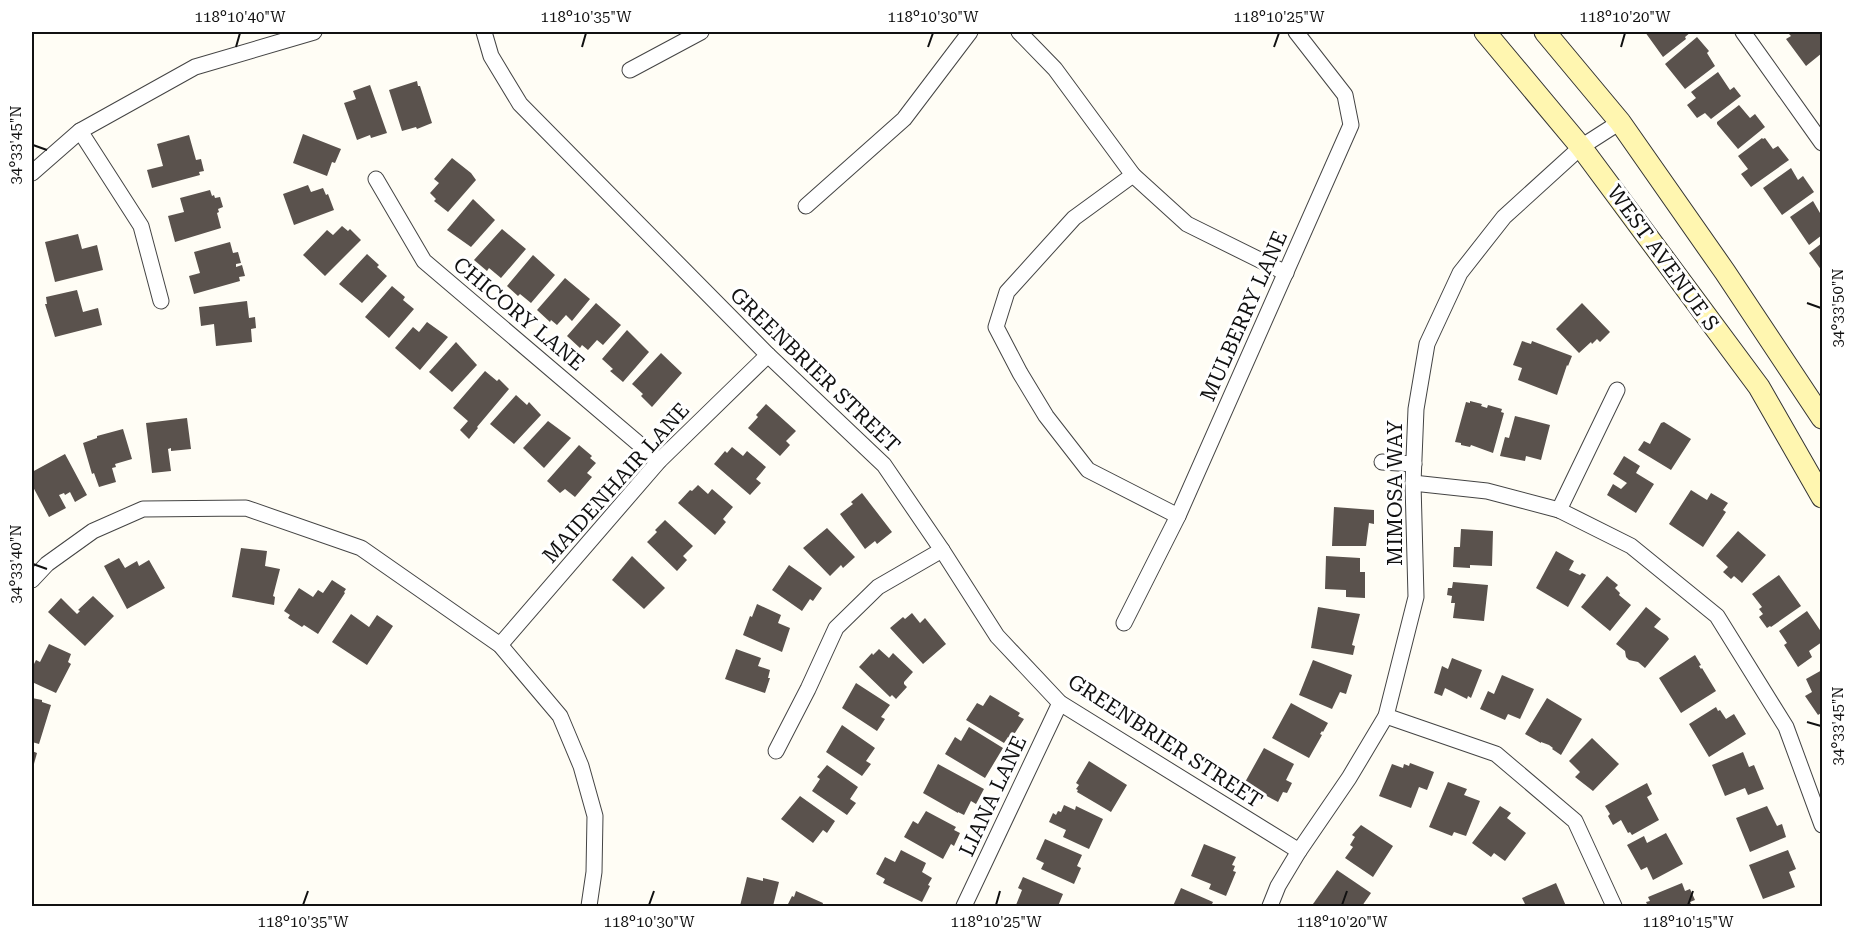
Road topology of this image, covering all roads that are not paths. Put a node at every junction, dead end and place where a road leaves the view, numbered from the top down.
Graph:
1 (314, 32) edge
2 (484, 32) edge
3 (701, 32) edge
4 (970, 32) edge
5 (1020, 32) edge
6 (1296, 32) edge
7 (1485, 32) edge
8 (1545, 32) edge
9 (1743, 32) edge
10 (630, 69) dead end
11 (1620, 122) junction
12 (80, 131) junction
13 (1822, 143) edge
14 (1581, 147) junction
15 (32, 173) edge
16 (1133, 175) junction
17 (376, 179) dead end
18 (806, 206) dead end
19 (1286, 273) junction
20 (161, 301) dead end
21 (768, 355) junction
22 (1617, 390) dead end
23 (1822, 418) edge
24 (658, 461) junction
25 (1382, 462) dead end
26 (1414, 464) junction
27 (1413, 483) junction
28 (1822, 497) edge
29 (1559, 510) junction
30 (1178, 516) junction
31 (942, 550) junction
32 (32, 580) edge
33 (1124, 623) dead end
34 (500, 645) junction
35 (1060, 704) junction
36 (1386, 716) junction
37 (776, 751) dead end
38 (1822, 825) edge
39 (1299, 850) junction
40 (589, 906) edge
41 (964, 906) edge
42 (1270, 906) edge
43 (1614, 906) edge

1 - 12 street
2 - 21 street, GREENBRIER STREET
3 - 10 street
4 - 18 street
5 - 16 street
6 - 19 street, MULBERRY LANE
7 - 14 street, WEST AVENUE S
8 - 11 street, WEST AVENUE S
9 - 13 street
11 - 14 street, MIMOSA WAY
11 - 23 street, WEST AVENUE S
12 - 15 street
12 - 20 street
14 - 26 street, MIMOSA WAY
14 - 28 street, WEST AVENUE S
16 - 19 street
16 - 30 street
17 - 24 street, CHICORY LANE
19 - 30 street, MULBERRY LANE
21 - 24 street, MAIDENHAIR LANE
21 - 31 street, GREENBRIER STREET
22 - 29 street
24 - 34 street, MAIDENHAIR LANE
25 - 26 street
26 - 27 street, MIMOSA WAY
27 - 29 street
27 - 36 street, MIMOSA WAY
29 - 38 street
30 - 33 street, MULBERRY LANE
31 - 35 street, GREENBRIER STREET
31 - 37 street
32 - 34 street
34 - 40 street
35 - 39 street, GREENBRIER STREET
35 - 41 street, LIANA LANE
36 - 39 street, MIMOSA WAY
36 - 43 street
39 - 42 street, MIMOSA WAY

